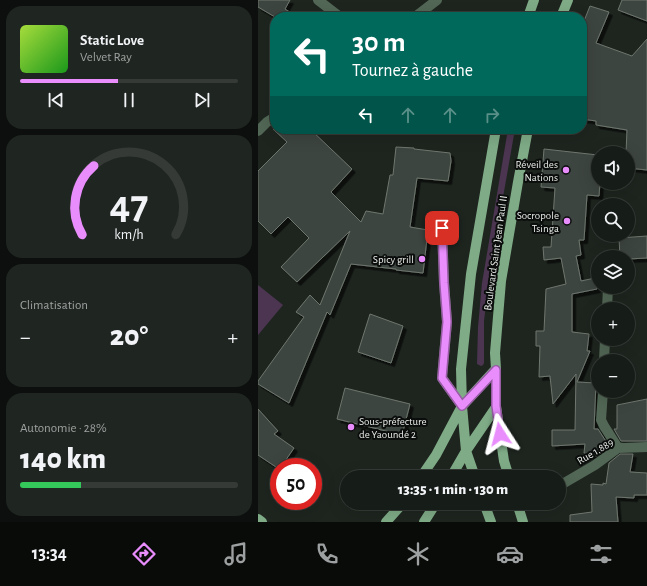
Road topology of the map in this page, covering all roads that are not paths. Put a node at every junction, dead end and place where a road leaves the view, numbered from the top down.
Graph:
1 (318, 0) edge
2 (437, 0) edge
3 (534, 0) edge
4 (568, 0) edge
5 (334, 12) edge
6 (421, 12) edge
7 (530, 12) edge
8 (563, 12) edge
9 (270, 120) edge
10 (258, 131) edge
11 (495, 134) edge
12 (527, 134) edge
13 (442, 228) dead end
14 (496, 370) junction
15 (603, 398) edge
16 (462, 406) junction
17 (496, 406) junction
18 (647, 447) edge
19 (618, 448) junction
20 (466, 451) junction
21 (426, 470) edge
22 (455, 470) edge
23 (473, 470) edge
24 (507, 470) edge
25 (566, 482) edge
26 (397, 510) edge
27 (432, 510) edge
28 (487, 510) edge
29 (519, 510) edge
30 (258, 519) edge
31 (262, 522) edge
32 (386, 522) edge
33 (424, 522) edge
34 (491, 522) edge
35 (523, 522) edge

1 - 5 street
2 - 6 street
3 - 7 main road
4 - 8 main road
9 - 10 street
11 - 16 main road, Boulevard Saint Jean Paul II
12 - 14 main road, Boulevard Saint Jean Paul II
13 - 16 street
14 - 16 main road
14 - 17 main road, Boulevard Saint Jean Paul II
15 - 19 street
16 - 20 main road, Boulevard Saint Jean Paul II
16 - 21 main road
17 - 20 main road
17 - 24 main road, Boulevard Saint Jean Paul II
18 - 19 street, Rue 1.889
19 - 25 street, Rue 1.889
20 - 22 main road
20 - 23 main road, Boulevard Saint Jean Paul II
26 - 32 main road
27 - 33 main road
28 - 34 main road
29 - 35 main road
30 - 31 main road

